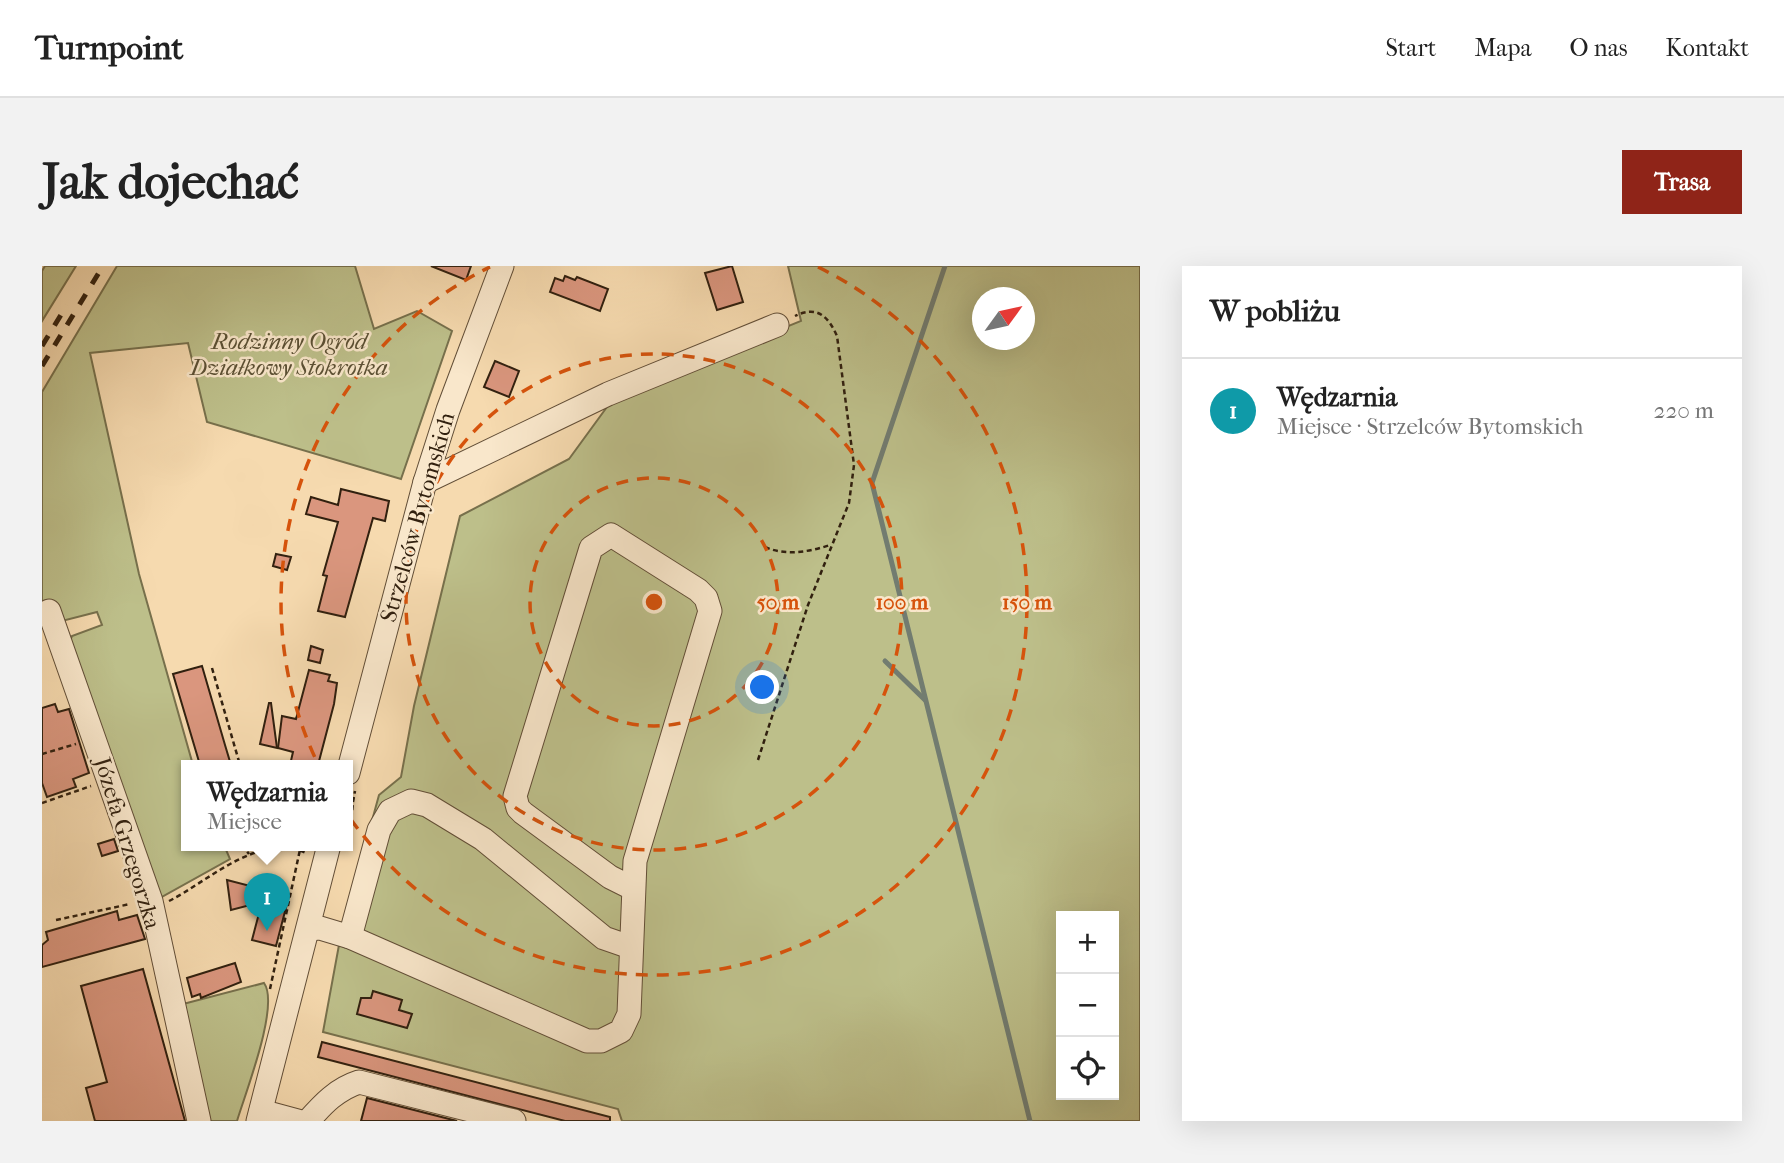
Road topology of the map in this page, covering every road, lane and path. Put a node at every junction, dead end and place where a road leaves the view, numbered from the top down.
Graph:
1 (502, 266) edge
2 (776, 325) joint
3 (425, 482) junction
4 (831, 544) junction
5 (765, 547) dead end
6 (49, 611) dead end
7 (212, 668) dead end
8 (96, 737) junction
9 (42, 754) edge
10 (239, 760) edge
11 (351, 760) edge
12 (758, 760) dead end
13 (110, 779) junction
14 (42, 803) edge
15 (247, 851) edge
16 (261, 851) edge
17 (309, 851) edge
18 (327, 853) edge
19 (250, 855) junction
20 (632, 888) junction
21 (152, 905) junction
22 (56, 920) dead end
23 (308, 929) junction
24 (350, 937) junction
25 (630, 947) junction
26 (260, 1116) edge
27 (200, 1121) edge
28 (298, 1121) edge
29 (308, 1121) edge
30 (514, 1121) edge

1 - 3 street, Strzelców Bytomskich
2 - 3 street
2 - 4 path
3 - 11 street, Strzelców Bytomskich
4 - 5 path
4 - 12 path
6 - 8 street, Józefa Grzegorzka
7 - 10 path
8 - 9 path
8 - 13 street, Józefa Grzegorzka
13 - 14 path
13 - 21 street, Józefa Grzegorzka
15 - 19 path
16 - 19 path
17 - 18 path
18 - 23 street
19 - 21 path
20 - 20 street
20 - 25 street
21 - 22 path
21 - 27 street, Józefa Grzegorzka
23 - 24 street
23 - 26 street
24 - 25 street
24 - 25 street
26 - 28 street
29 - 30 street

